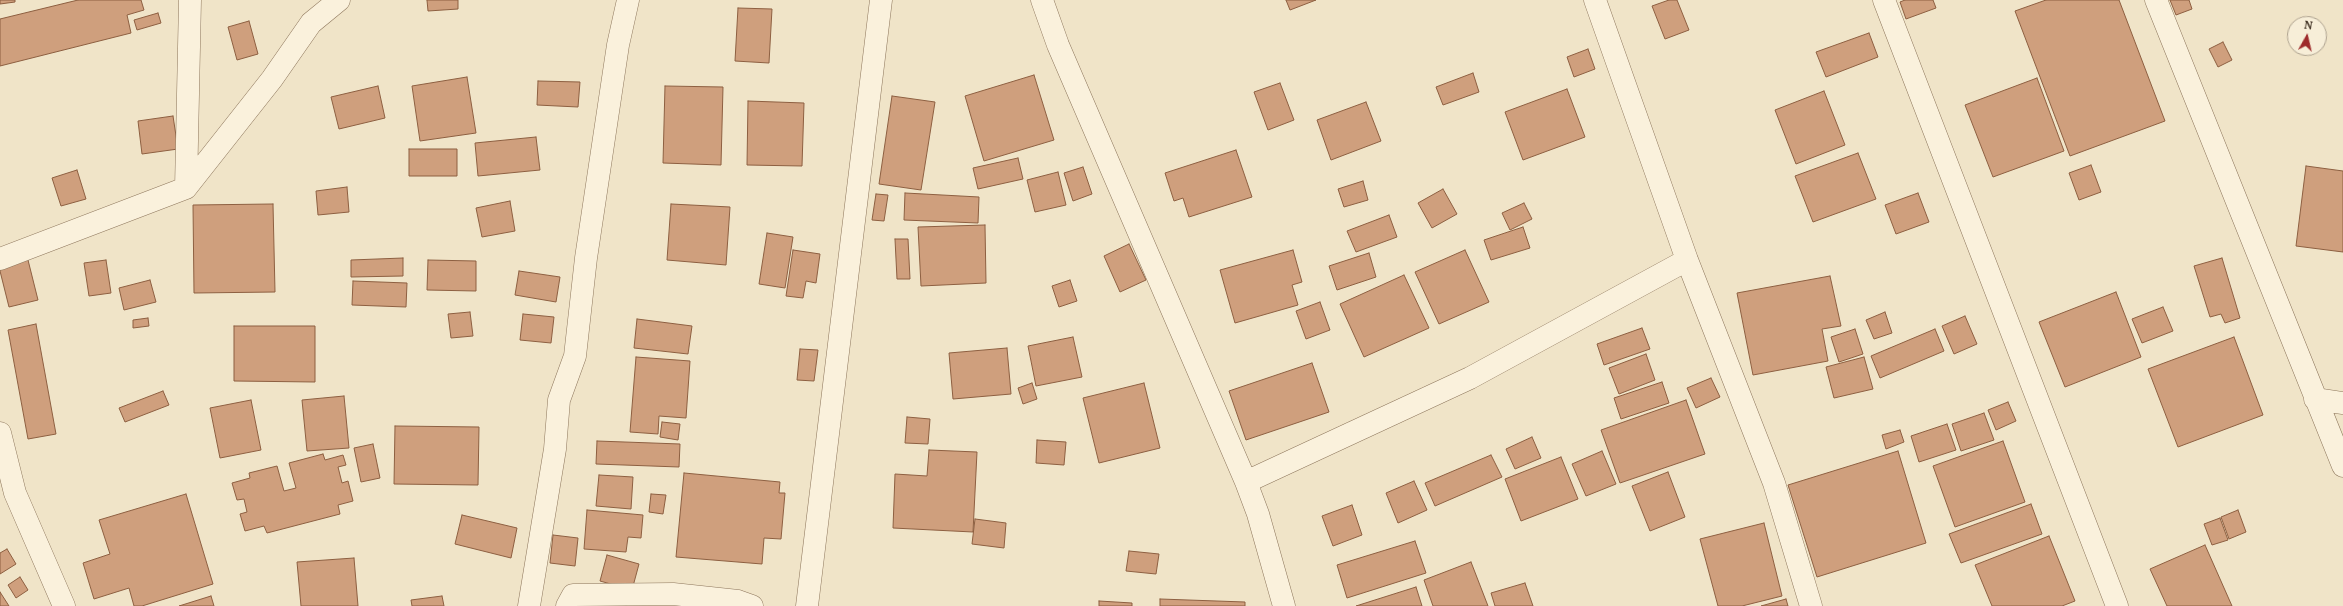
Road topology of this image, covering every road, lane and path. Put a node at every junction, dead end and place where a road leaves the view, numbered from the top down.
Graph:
1 (190, 0) edge
2 (339, 0) edge
3 (628, 0) edge
4 (880, 0) edge
5 (1042, 0) edge
6 (1595, 0) edge
7 (1884, 0) edge
8 (2156, 0) edge
9 (186, 188) junction
10 (0, 259) edge
11 (1687, 260) junction
12 (2315, 399) junction
13 (2343, 402) edge
14 (0, 433) edge
15 (2343, 466) edge
16 (1246, 482) junction
17 (64, 606) edge
18 (529, 606) edge
19 (567, 606) edge
20 (752, 606) edge
21 (807, 606) edge
22 (1284, 606) edge
23 (1811, 606) edge
24 (2117, 606) edge

1 - 9 street
2 - 9 street
3 - 18 street
4 - 21 street
5 - 16 street
6 - 11 street
7 - 24 street
8 - 12 street
9 - 10 street
11 - 16 street
11 - 23 street
12 - 13 street
12 - 15 street
14 - 17 street
16 - 22 street
19 - 20 street

